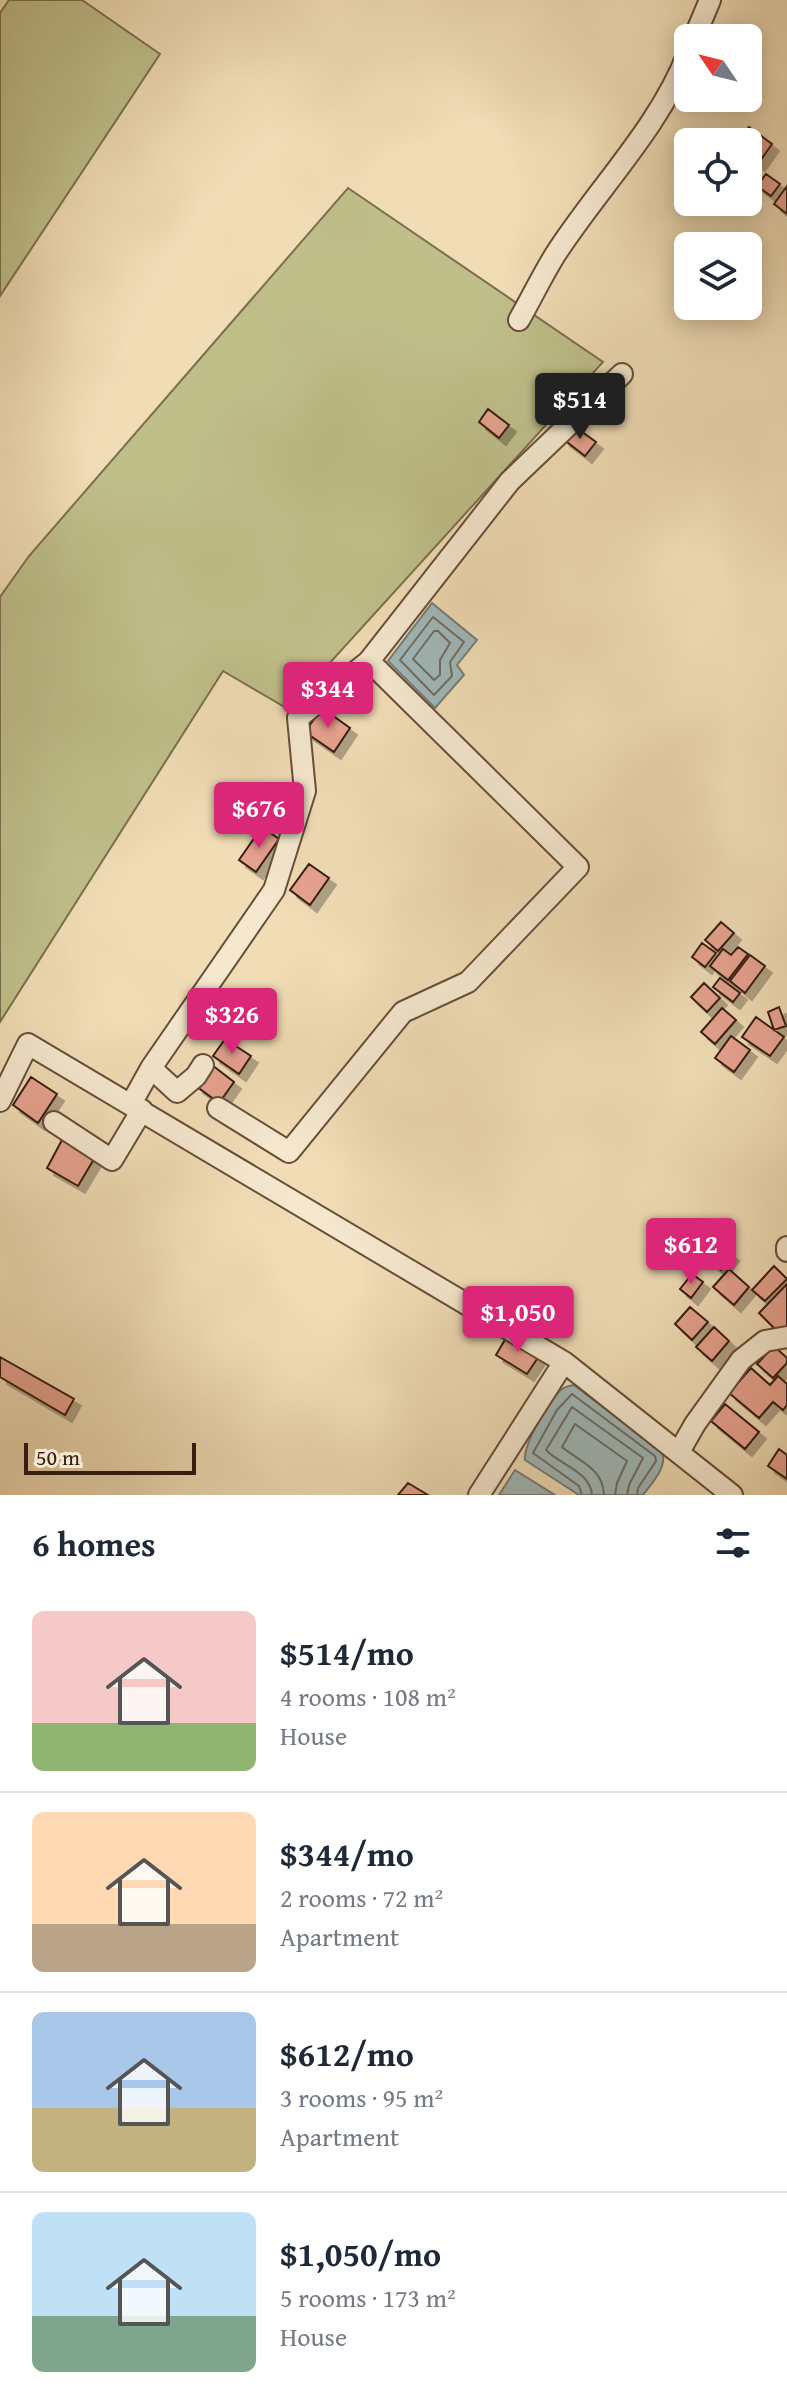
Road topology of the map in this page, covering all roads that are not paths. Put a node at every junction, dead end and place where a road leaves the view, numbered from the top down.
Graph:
1 (710, 0) edge
2 (700, 24) edge
3 (674, 85) edge
4 (519, 320) dead end
5 (622, 374) dead end
6 (369, 661) junction
7 (203, 1065) dead end
8 (151, 1068) junction
9 (0, 1101) edge
10 (136, 1107) junction
11 (218, 1108) dead end
12 (54, 1122) dead end
13 (787, 1337) edge
14 (564, 1362) junction
15 (679, 1452) junction
16 (479, 1495) edge
17 (732, 1495) edge

1 - 2 street
3 - 4 street
5 - 6 street
6 - 8 street
6 - 11 street
7 - 8 street
8 - 10 street
9 - 10 street
10 - 12 street
10 - 14 street
13 - 15 street
14 - 15 street
14 - 16 street
15 - 17 street

